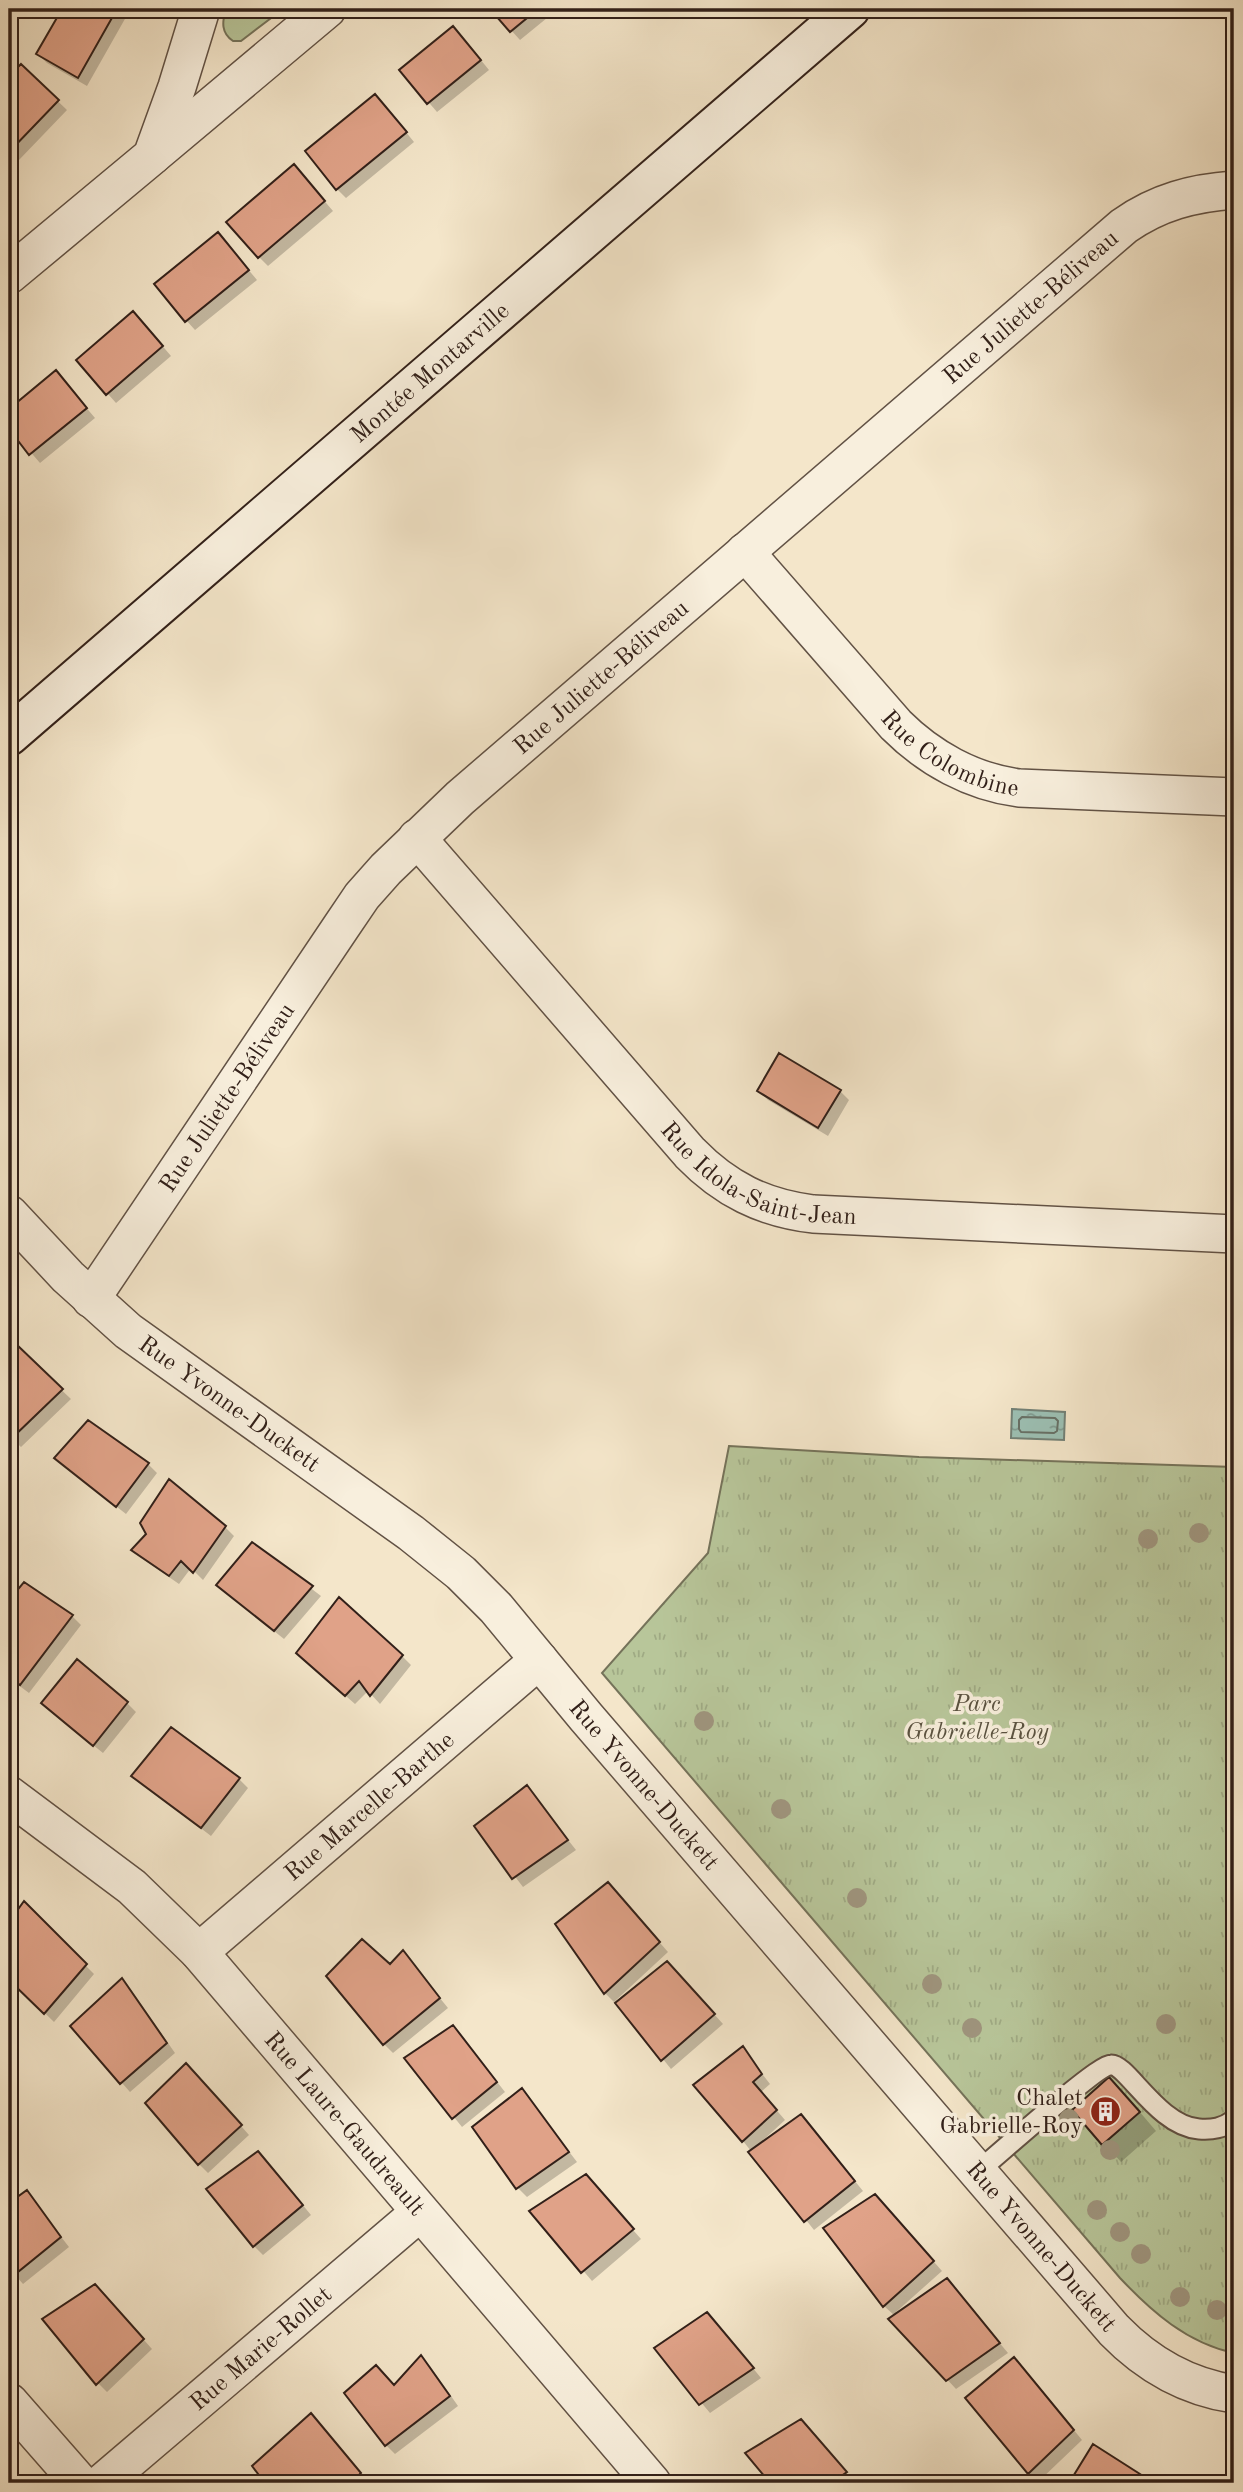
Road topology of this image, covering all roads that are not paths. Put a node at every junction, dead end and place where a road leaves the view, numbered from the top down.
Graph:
1 (201, 9) edge
2 (327, 9) edge
3 (850, 9) edge
4 (152, 156) junction
5 (1234, 190) edge
6 (9, 275) edge
7 (745, 552) junction
8 (9, 736) edge
9 (1234, 797) edge
10 (417, 838) junction
11 (9, 1214) edge
12 (1234, 1234) edge
13 (92, 1299) junction
14 (539, 1660) junction
15 (9, 1795) edge
16 (199, 1952) junction
17 (1234, 2120) edge
18 (977, 2172) junction
19 (419, 2213) junction
20 (1234, 2395) edge
21 (9, 2402) edge
22 (80, 2483) edge
23 (102, 2483) edge
24 (652, 2483) edge

1 - 4 street
2 - 4 street
3 - 8 street, Montée Montarville
4 - 6 street
5 - 7 street, Rue Juliette-Béliveau
7 - 9 street, Rue Colombine
7 - 10 street, Rue Juliette-Béliveau
10 - 12 street, Rue Idola-Saint-Jean
10 - 13 street, Rue Juliette-Béliveau
11 - 13 street, Rue Yvonne-Duckett
13 - 14 street, Rue Yvonne-Duckett
14 - 16 street, Rue Marcelle-Barthe
14 - 18 street, Rue Yvonne-Duckett
15 - 16 street, Rue Laure-Gaudreault
16 - 19 street, Rue Laure-Gaudreault
17 - 18 lane
18 - 20 street, Rue Yvonne-Duckett
19 - 23 street, Rue Marie-Rollet
19 - 24 street, Rue Laure-Gaudreault
21 - 22 street

